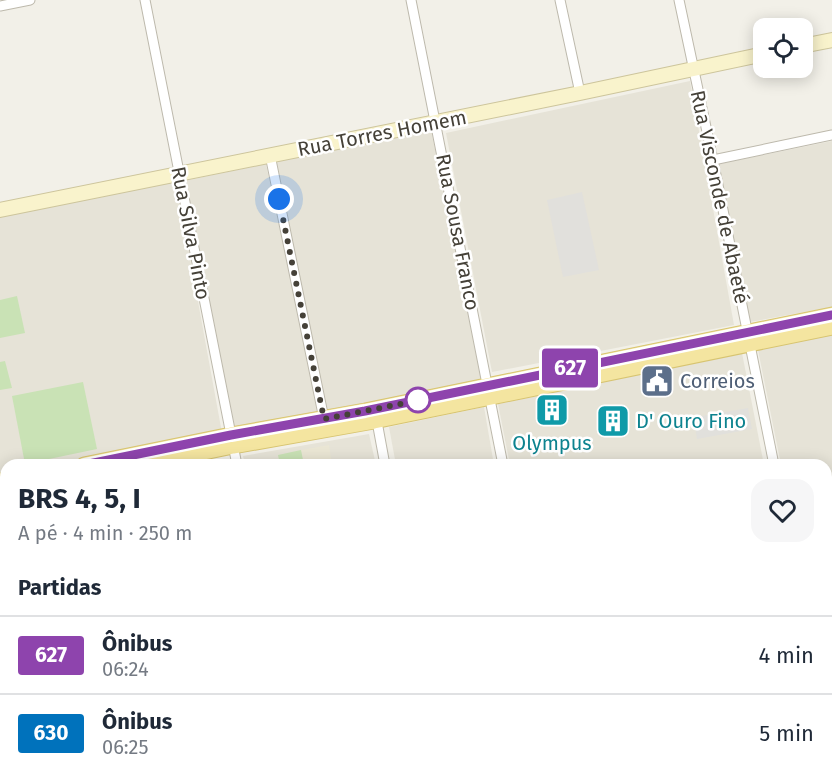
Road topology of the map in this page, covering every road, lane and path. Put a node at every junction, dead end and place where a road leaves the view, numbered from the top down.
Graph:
1 (30, 0) edge
2 (145, 0) edge
3 (411, 0) edge
4 (560, 0) edge
5 (679, 0) edge
6 (0, 6) edge
7 (832, 40) edge
8 (813, 44) edge
9 (753, 56) edge
10 (694, 69) junction
11 (580, 93) junction
12 (436, 122) junction
13 (832, 135) edge
14 (270, 155) junction
15 (713, 160) junction
16 (179, 175) junction
17 (0, 210) edge
18 (832, 315) edge
19 (832, 327) edge
20 (749, 337) junction
21 (489, 392) junction
22 (370, 416) junction
23 (324, 419) junction
24 (232, 440) junction
25 (120, 459) edge
26 (163, 459) edge
27 (236, 459) edge
28 (384, 459) edge
29 (502, 459) edge
30 (773, 459) edge

1 - 6 street
2 - 16 street, Rua Silva Pinto
3 - 12 street, Rua Sousa Franco
4 - 11 street
5 - 10 street, Rua Visconde de Abaeté
7 - 8 street
9 - 10 street, Rua Torres Homem
10 - 11 street, Rua Torres Homem
10 - 15 street, Rua Visconde de Abaeté
11 - 12 street, Rua Torres Homem
12 - 14 street, Rua Torres Homem
12 - 21 street, Rua Sousa Franco
13 - 15 street
14 - 16 street, Rua Torres Homem
14 - 23 street
15 - 20 street, Rua Visconde de Abaeté
16 - 17 street, Rua Torres Homem
16 - 24 street, Rua Silva Pinto
18 - 20 main road
19 - 20 main road
20 - 21 main road
20 - 30 street, Rua Visconde de Abaeté
21 - 22 main road
21 - 29 street, Rua Sousa Franco
22 - 23 main road
22 - 24 main road
22 - 28 street
23 - 24 main road
24 - 25 main road
24 - 26 main road
24 - 27 street, Rua Silva Pinto

